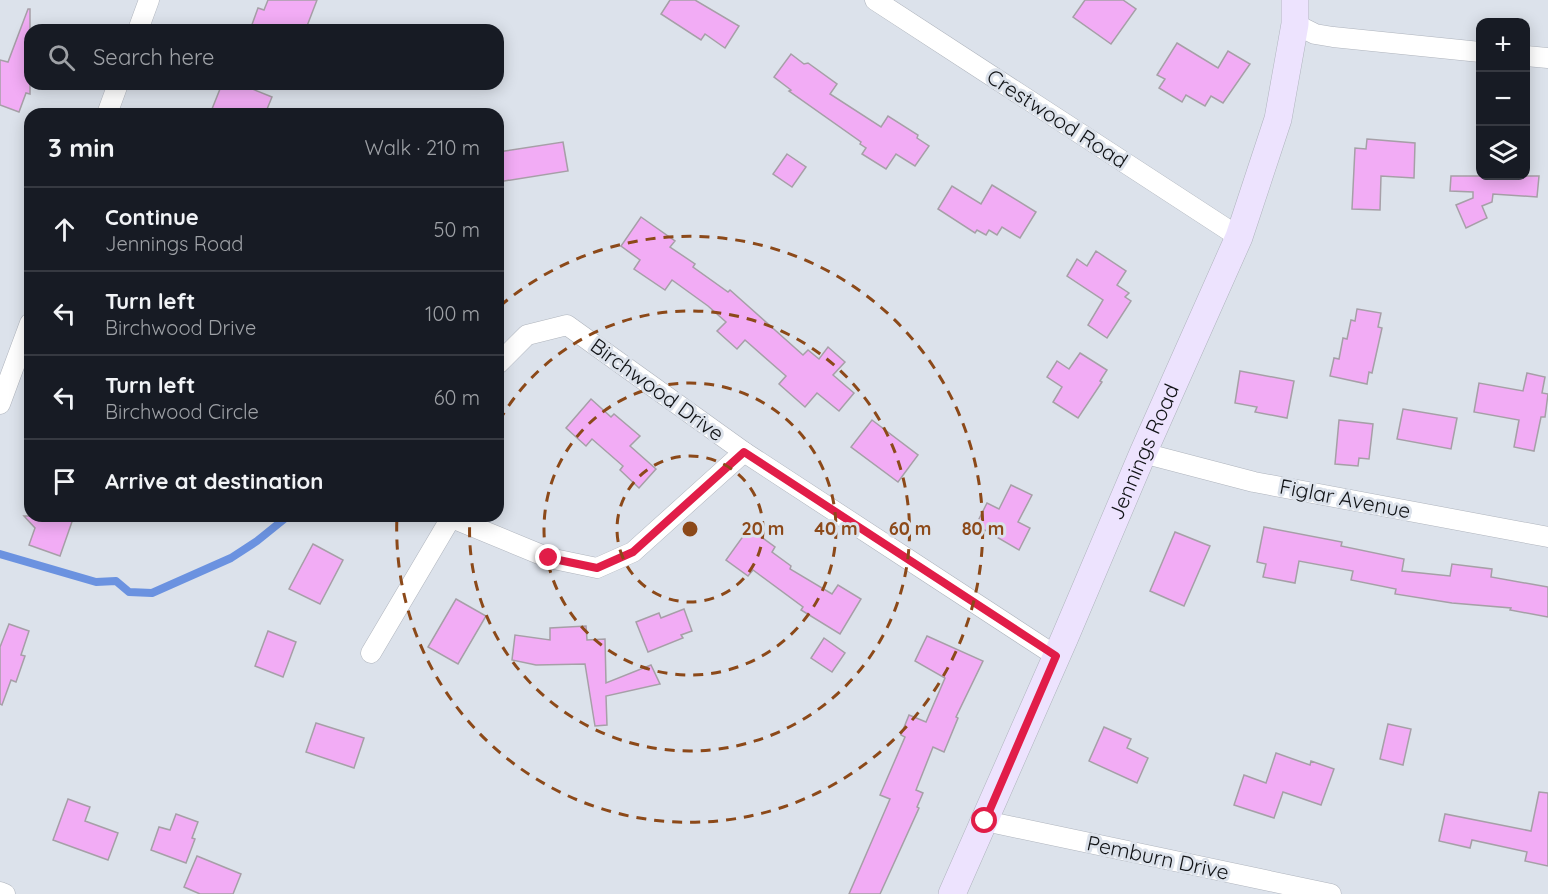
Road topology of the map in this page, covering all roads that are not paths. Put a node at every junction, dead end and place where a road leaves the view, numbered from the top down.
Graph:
1 (149, 0) edge
2 (875, 0) edge
3 (1295, 12) edge
4 (140, 24) edge
5 (1476, 51) edge
6 (1530, 56) edge
7 (1548, 58) edge
8 (116, 90) edge
9 (109, 108) edge
10 (1239, 237) junction
11 (24, 339) edge
12 (504, 358) edge
13 (0, 404) edge
14 (744, 452) junction
15 (1143, 453) junction
16 (449, 522) edge
17 (464, 522) edge
18 (1548, 537) edge
19 (371, 653) dead end
20 (1056, 656) junction
21 (985, 821) junction
22 (0, 892) edge
23 (5, 894) edge
24 (952, 894) edge
25 (1331, 894) edge

1 - 4 street
2 - 10 street, Crestwood Road
3 - 5 street
3 - 10 street, Jennings Road
6 - 7 street
8 - 9 street
10 - 15 street, Jennings Road
11 - 13 street
12 - 14 street, Birchwood Drive
14 - 17 street
14 - 20 street, Birchwood Drive
15 - 18 street, Figlar Avenue
15 - 20 street, Jennings Road
16 - 19 street
20 - 21 street, Jennings Road
21 - 24 street, Jennings Road
21 - 25 street, Pemburn Drive
22 - 23 street

